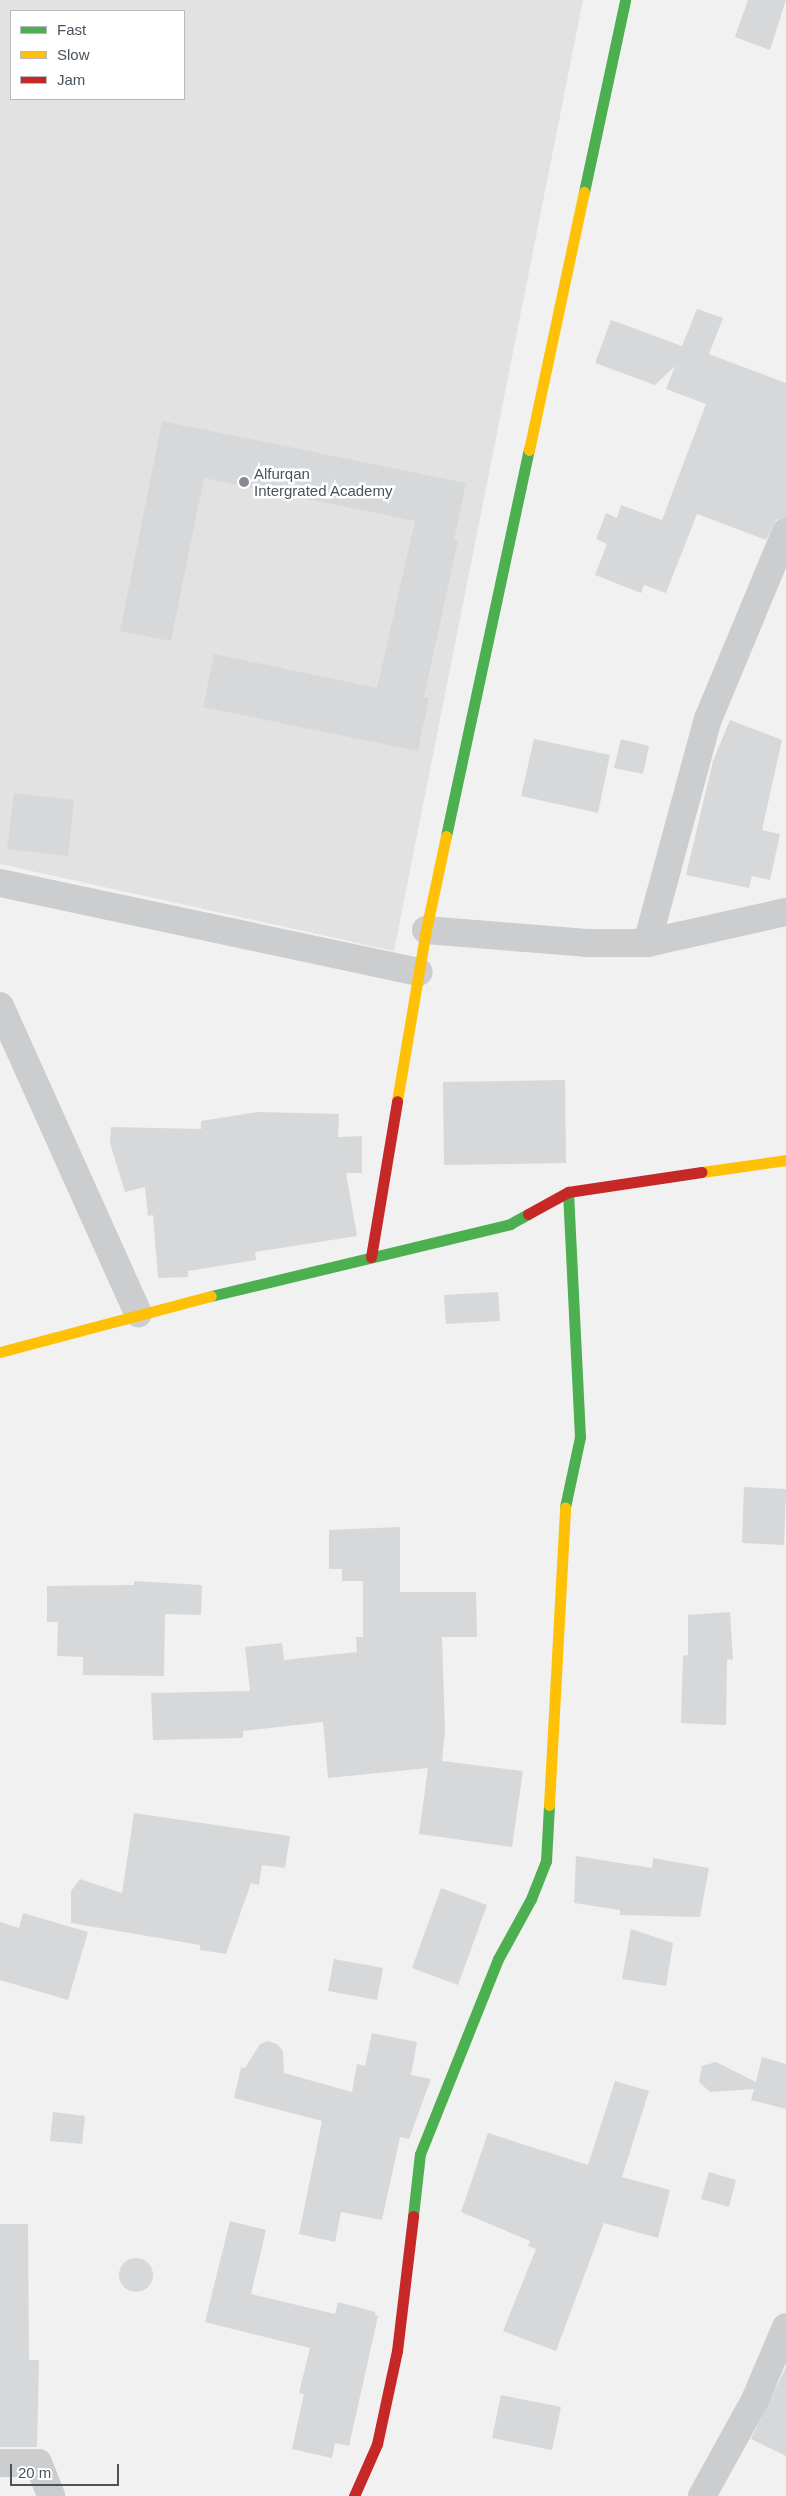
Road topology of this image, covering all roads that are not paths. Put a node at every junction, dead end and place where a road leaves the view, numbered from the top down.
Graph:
1 (625, 0) edge
2 (786, 532) edge
3 (0, 883) edge
4 (786, 912) edge
5 (426, 930) junction
6 (647, 943) junction
7 (419, 972) junction
8 (0, 1006) edge
9 (786, 1160) edge
10 (568, 1192) junction
11 (371, 1257) junction
12 (138, 1313) junction
13 (0, 1352) edge
14 (786, 2326) edge
15 (0, 2463) edge
16 (51, 2496) edge
17 (354, 2496) edge
18 (702, 2496) edge

1 - 5 street
2 - 6 street
3 - 7 street
4 - 6 street
5 - 6 street
5 - 7 street
7 - 11 street
8 - 12 street
9 - 10 street
10 - 11 street
10 - 17 street
11 - 12 street
12 - 13 street
14 - 18 street
15 - 16 street

